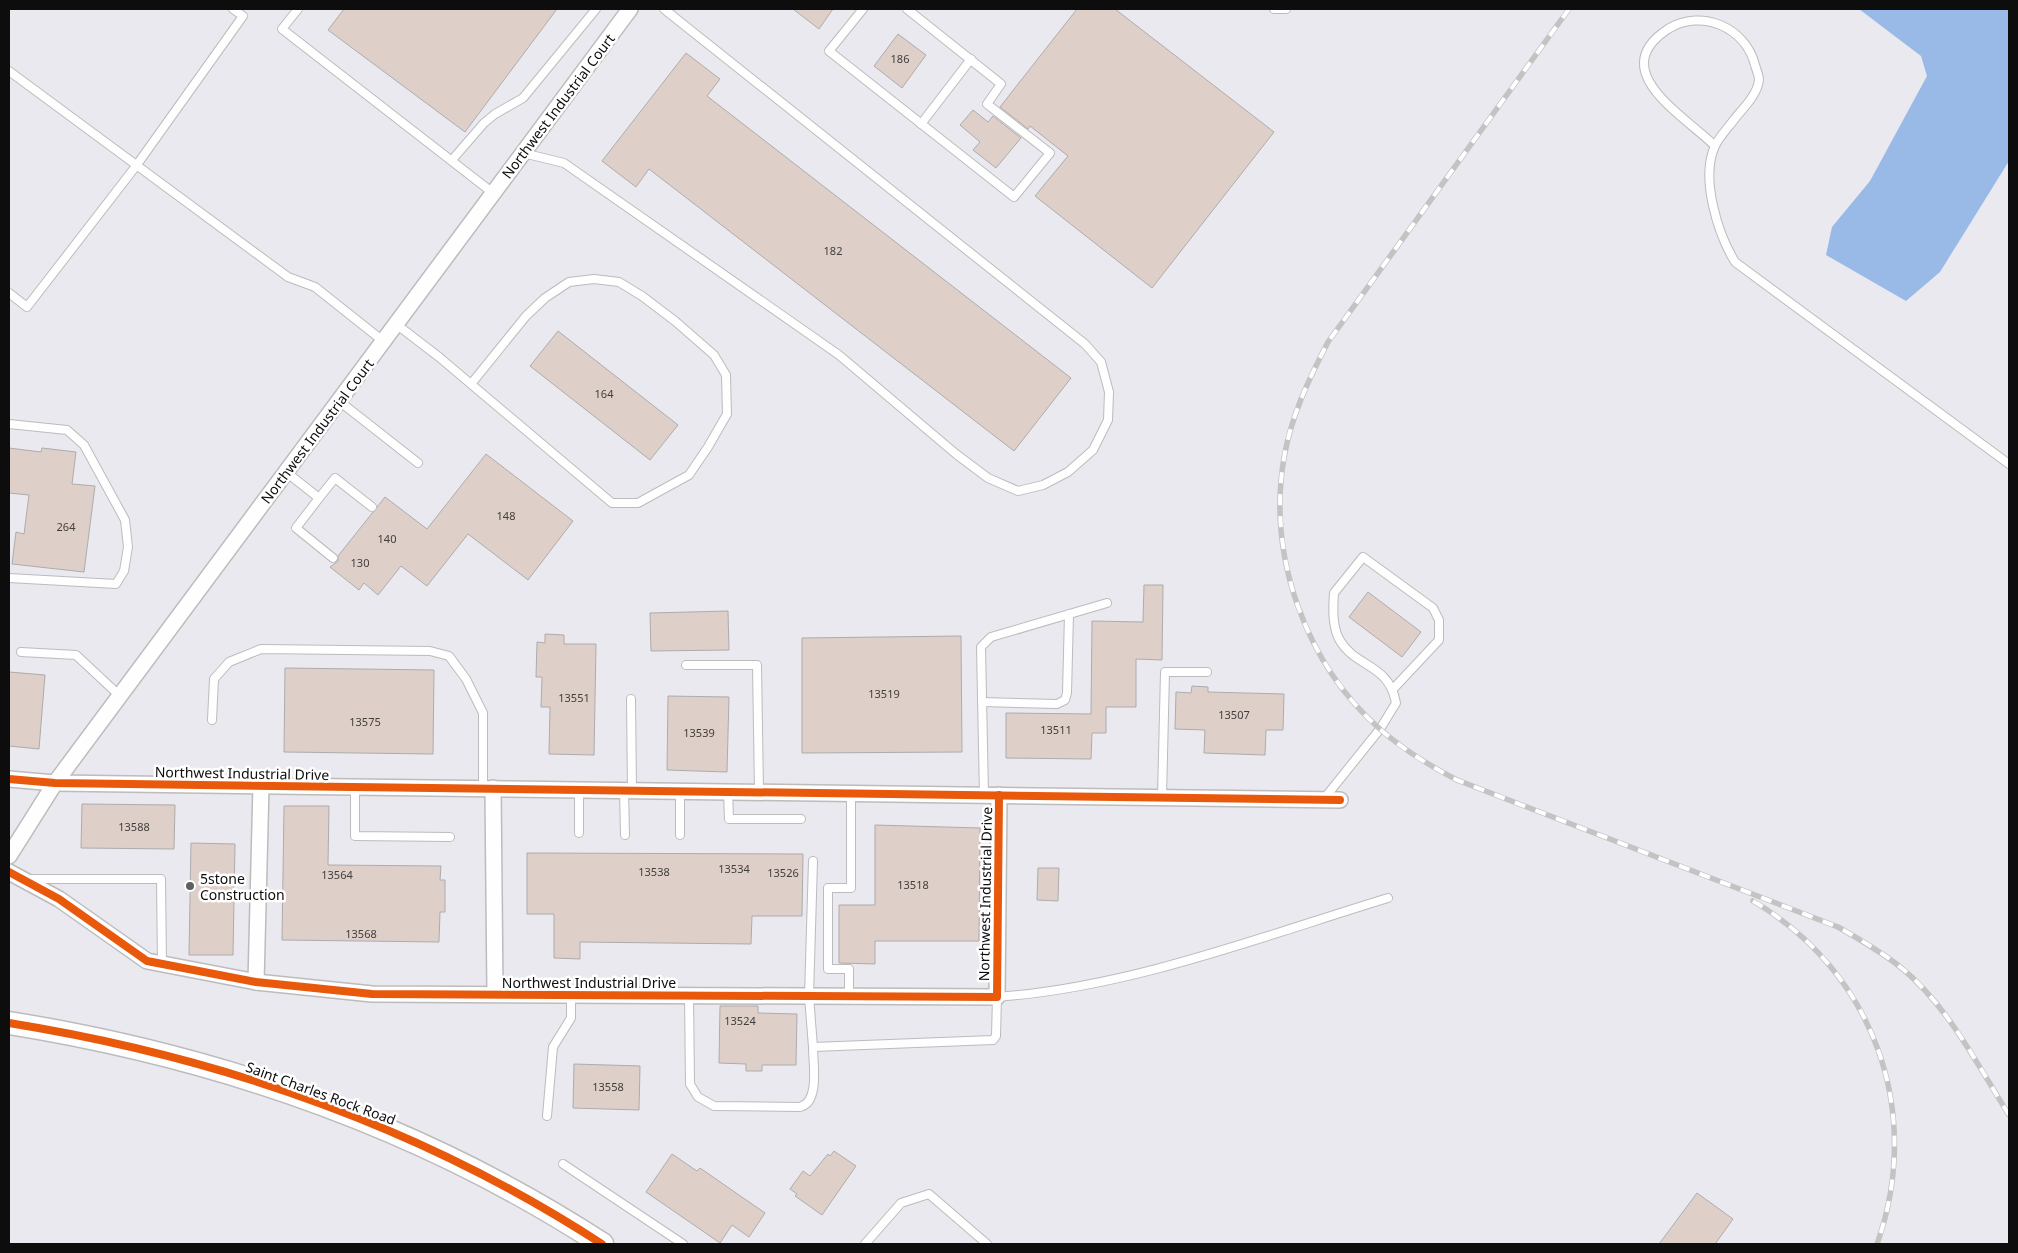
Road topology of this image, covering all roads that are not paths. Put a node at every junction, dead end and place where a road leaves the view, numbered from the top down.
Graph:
1 (233, 9) edge
2 (298, 9) edge
3 (596, 9) edge
4 (630, 9) edge
5 (664, 9) edge
6 (863, 9) edge
7 (907, 9) edge
8 (1274, 9) edge
9 (1286, 9) edge
10 (971, 59) junction
11 (9, 71) edge
12 (921, 124) junction
13 (1715, 146) junction
14 (523, 153) junction
15 (452, 160) junction
16 (136, 166) junction
17 (493, 193) junction
18 (9, 293) edge
19 (396, 324) junction
20 (383, 341) junction
21 (471, 384) junction
22 (339, 401) junction
23 (9, 424) edge
24 (418, 463) dead end
25 (2009, 464) edge
26 (286, 472) junction
27 (319, 498) junction
28 (372, 507) dead end
29 (333, 558) dead end
30 (9, 578) edge
31 (1107, 603) dead end
32 (1069, 614) junction
33 (21, 652) dead end
34 (686, 665) dead end
35 (1206, 672) dead end
36 (1394, 688) junction
37 (120, 696) junction
38 (631, 699) dead end
39 (982, 702) junction
40 (212, 720) dead end
41 (9, 780) edge
42 (55, 783) junction
43 (261, 786) junction
44 (354, 787) junction
45 (488, 788) junction
46 (579, 789) junction
47 (628, 790) junction
48 (680, 790) junction
49 (728, 791) junction
50 (759, 792) junction
51 (851, 793) junction
52 (992, 795) junction
53 (1162, 797) junction
54 (1323, 800) junction
55 (1340, 800) dead end
56 (802, 819) dead end
57 (579, 833) dead end
58 (625, 835) dead end
59 (680, 835) dead end
60 (450, 838) dead end
61 (9, 856) edge
62 (813, 862) dead end
63 (9, 872) edge
64 (23, 880) junction
65 (1388, 898) dead end
66 (162, 964) junction
67 (256, 982) junction
68 (495, 994) junction
69 (571, 994) junction
70 (688, 995) junction
71 (809, 996) junction
72 (849, 996) junction
73 (997, 996) junction
74 (9, 1023) edge
75 (812, 1047) junction
76 (547, 1116) dead end
77 (562, 1164) dead end
78 (602, 1244) edge
79 (683, 1244) edge
80 (865, 1244) edge
81 (987, 1244) edge

1 - 16 lane
2 - 15 lane
3 - 15 lane
4 - 14 street, Northwest Industrial Court
5 - 14 lane
6 - 12 lane
7 - 10 lane
8 - 9 lane
10 - 12 lane
10 - 12 lane
11 - 16 lane
13 - 13 lane
13 - 25 lane
14 - 17 street, Northwest Industrial Court
15 - 17 lane
16 - 18 lane
16 - 20 lane
17 - 19 street, Northwest Industrial Court
19 - 20 street, Northwest Industrial Court
19 - 21 lane
20 - 22 street, Northwest Industrial Court
21 - 21 lane
22 - 24 lane
22 - 26 street, Northwest Industrial Court
23 - 30 lane
26 - 27 lane
26 - 37 street, Northwest Industrial Court
27 - 28 lane
27 - 29 lane
31 - 32 lane
32 - 39 lane
32 - 39 lane
33 - 37 lane
34 - 50 lane
35 - 53 lane
36 - 36 lane
36 - 54 lane
37 - 42 street, Northwest Industrial Court
38 - 47 lane
39 - 52 lane
40 - 45 lane
41 - 42 street, Northwest Industrial Drive
42 - 43 street, Northwest Industrial Drive
42 - 61 street, Northwest Industrial Court
43 - 44 street, Northwest Industrial Drive
43 - 67 street, Northwest Industrial Drive
44 - 45 street, Northwest Industrial Drive
44 - 60 lane
45 - 46 street, Northwest Industrial Drive
45 - 68 street, Northwest Industrial Drive
46 - 47 street, Northwest Industrial Drive
46 - 57 lane
47 - 48 street, Northwest Industrial Drive
47 - 58 lane
48 - 49 street, Northwest Industrial Drive
48 - 59 lane
49 - 50 street, Northwest Industrial Drive
49 - 56 lane
50 - 51 street, Northwest Industrial Drive
51 - 52 street, Northwest Industrial Drive
51 - 72 lane
52 - 53 street, Northwest Industrial Drive
52 - 73 street, Northwest Industrial Drive
53 - 54 street, Northwest Industrial Drive
54 - 55 street, Northwest Industrial Drive
62 - 71 lane
63 - 64 street, Northwest Industrial Drive
64 - 66 street, Northwest Industrial Drive
64 - 66 lane
65 - 73 lane
66 - 67 street, Northwest Industrial Drive
67 - 68 street, Northwest Industrial Drive
68 - 69 street, Northwest Industrial Drive
69 - 70 street, Northwest Industrial Drive
69 - 76 lane
70 - 71 street, Northwest Industrial Drive
70 - 75 lane
71 - 72 street, Northwest Industrial Drive
71 - 75 lane
72 - 73 street, Northwest Industrial Drive
73 - 75 lane
74 - 78 main road, Saint Charles Rock Road
77 - 79 lane
80 - 81 lane

